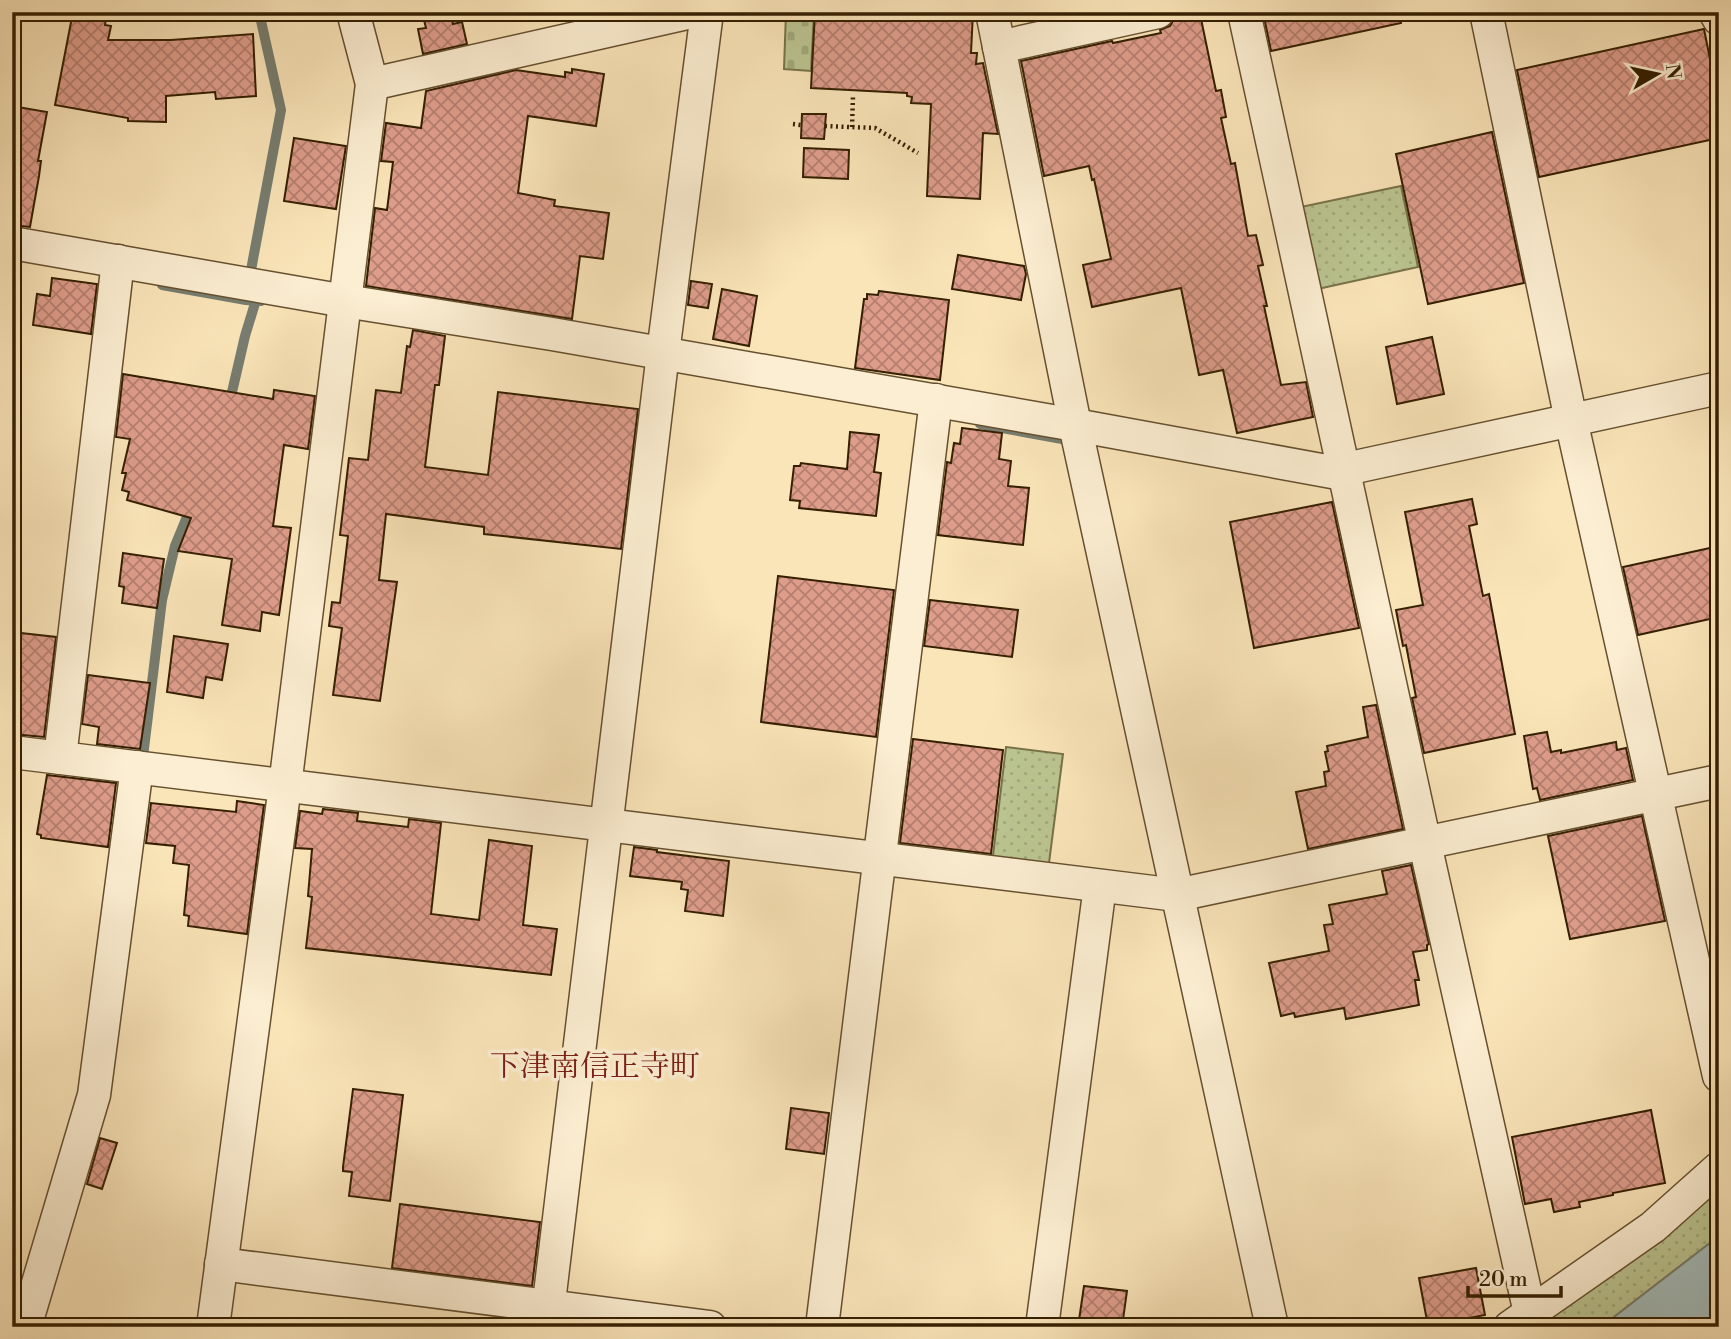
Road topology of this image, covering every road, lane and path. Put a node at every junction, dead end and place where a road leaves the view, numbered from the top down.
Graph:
1 (353, 12) edge
2 (692, 12) edge
3 (707, 12) edge
4 (992, 12) edge
5 (1158, 12) edge
6 (1244, 12) edge
7 (1486, 12) edge
8 (1716, 12) edge
9 (1719, 19) edge
10 (999, 47) junction
11 (372, 84) junction
12 (853, 96) dead end
13 (793, 124) dead end
14 (801, 125) dead end
15 (825, 126) dead end
16 (852, 127) junction
17 (918, 153) dead end
18 (12, 243) edge
19 (118, 261) junction
20 (345, 301) junction
21 (663, 353) junction
22 (1719, 388) edge
23 (936, 400) junction
24 (1571, 420) junction
25 (1075, 425) junction
26 (1345, 470) junction
27 (12, 752) edge
28 (60, 758) junction
29 (137, 767) junction
30 (1719, 781) edge
31 (285, 786) junction
32 (1656, 795) junction
33 (607, 825) junction
34 (1425, 844) junction
35 (879, 859) junction
36 (1100, 886) junction
37 (1177, 895) junction
38 (1719, 1076) edge
39 (1719, 1168) edge
40 (221, 1264) junction
41 (548, 1316) edge
42 (1520, 1320) edge
43 (24, 1327) edge
44 (213, 1327) edge
45 (710, 1327) edge
46 (822, 1327) edge
47 (1042, 1327) edge
48 (1272, 1327) edge

1 - 11 street
2 - 11 street
3 - 21 street
4 - 10 street
5 - 10 street
6 - 26 street
7 - 24 street
8 - 9 street
10 - 25 street
11 - 20 street
12 - 16 path
13 - 14 path
15 - 16 path
16 - 17 path
18 - 19 street
19 - 20 street
19 - 28 street
20 - 21 street
20 - 31 street
21 - 23 street
21 - 33 street
22 - 24 street
23 - 25 street
23 - 35 street
24 - 26 street
24 - 32 street
25 - 26 street
25 - 37 street
26 - 34 street
27 - 28 street
28 - 29 street
29 - 31 street
29 - 43 street
30 - 32 street
31 - 33 street
31 - 40 street
32 - 34 street
32 - 38 street
33 - 35 street
33 - 41 street
34 - 37 street
34 - 42 street
35 - 36 street
35 - 46 street
36 - 37 street
36 - 47 street
37 - 48 street
39 - 42 street
40 - 41 street
40 - 44 street
41 - 45 street

